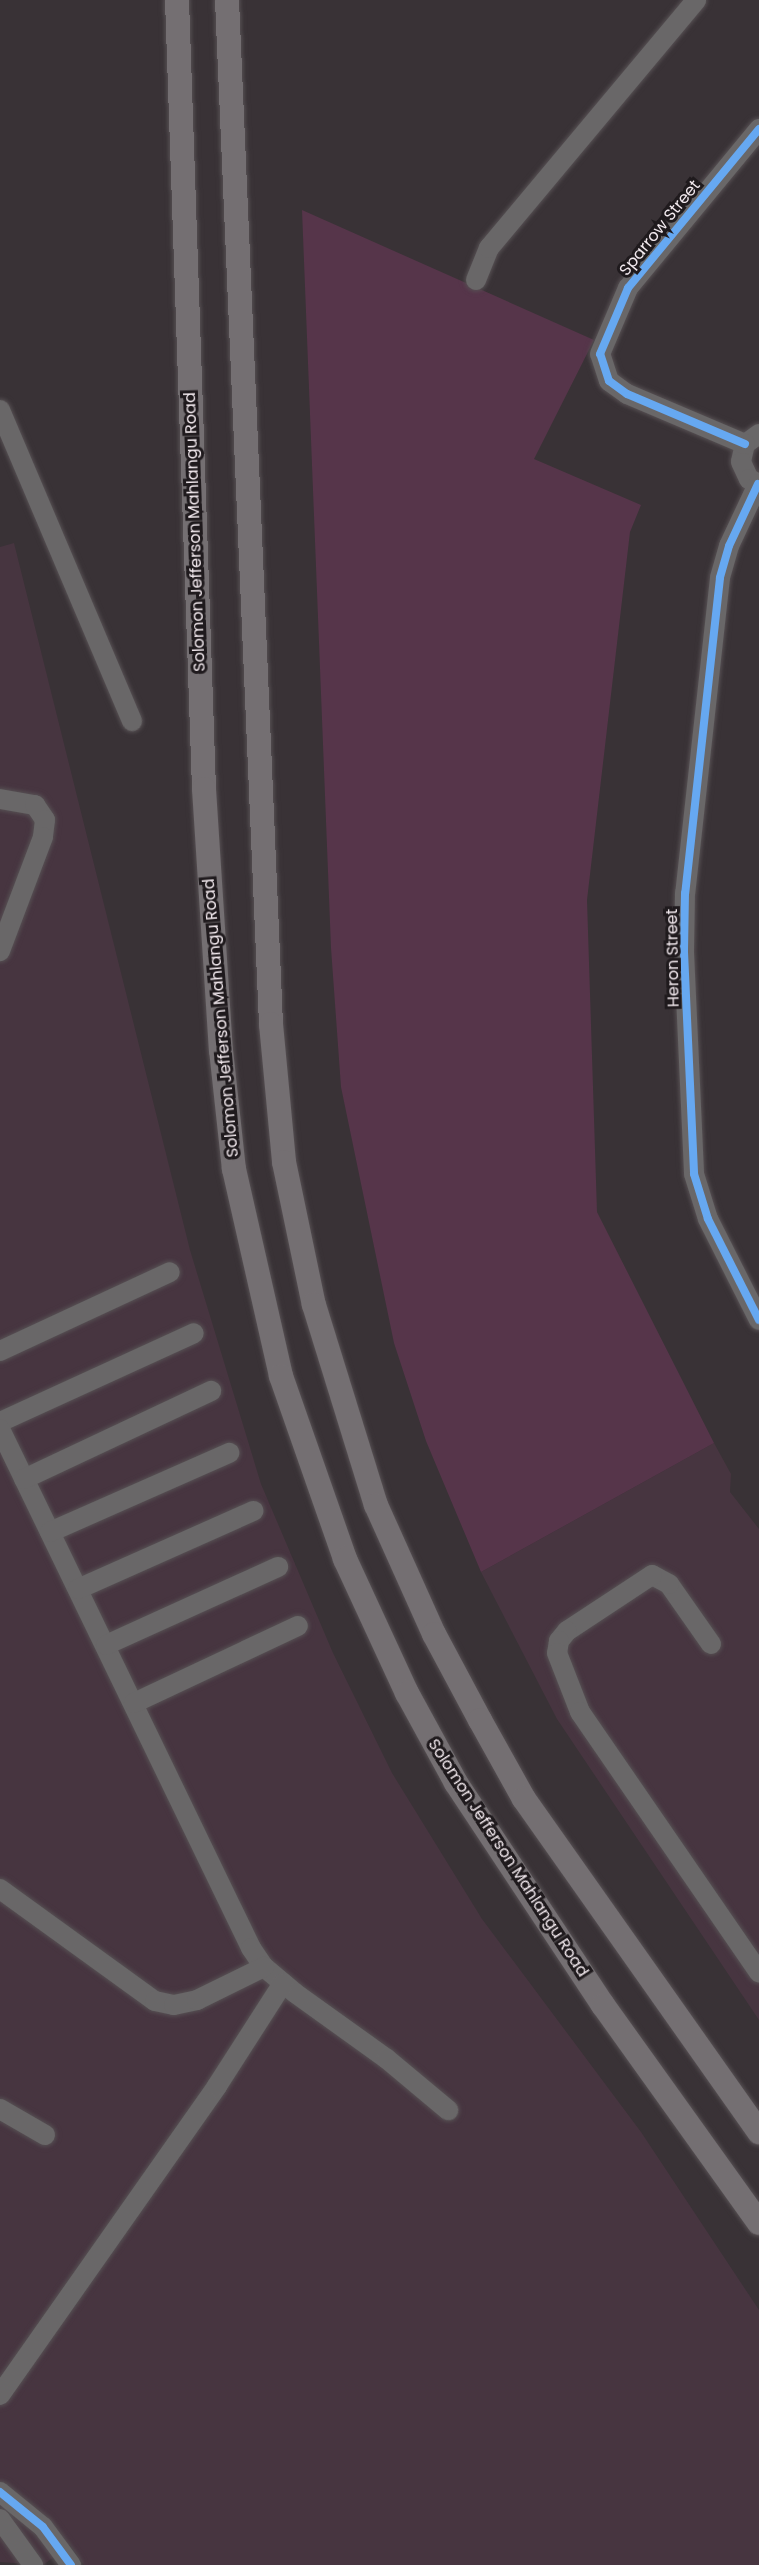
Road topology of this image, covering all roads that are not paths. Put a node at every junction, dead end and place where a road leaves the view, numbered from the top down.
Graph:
1 (177, 0) edge
2 (227, 0) edge
3 (696, 0) edge
4 (759, 129) edge
5 (476, 280) dead end
6 (0, 410) edge
7 (752, 439) edge
8 (758, 484) edge
9 (132, 721) dead end
10 (0, 799) edge
11 (0, 951) edge
12 (170, 1272) dead end
13 (759, 1320) edge
14 (194, 1333) dead end
15 (0, 1352) edge
16 (211, 1391) dead end
17 (0, 1422) edge
18 (0, 1429) edge
19 (229, 1453) dead end
20 (24, 1479) junction
21 (253, 1510) dead end
22 (50, 1532) junction
23 (278, 1567) dead end
24 (78, 1589) junction
25 (298, 1626) dead end
26 (711, 1644) dead end
27 (106, 1645) junction
28 (134, 1703) junction
29 (0, 1889) edge
30 (264, 1967) junction
31 (759, 1972) edge
32 (284, 1983) junction
33 (0, 2109) edge
34 (448, 2110) dead end
35 (759, 2132) edge
36 (45, 2135) dead end
37 (759, 2223) edge
38 (0, 2395) edge
39 (0, 2492) edge
40 (0, 2518) edge
41 (33, 2565) edge
42 (71, 2565) edge

1 - 37 main road, Solomon Jefferson Mahlangu Road
2 - 35 main road
3 - 5 street
4 - 7 street, Sparrow Street
6 - 9 street
7 - 8 street
8 - 13 street, Heron Street
10 - 11 street
12 - 15 street
14 - 17 street
16 - 20 street
18 - 20 street
19 - 22 street
20 - 22 street
21 - 24 street
22 - 24 street
23 - 27 street
24 - 27 street
25 - 28 street
26 - 31 street
27 - 28 street
28 - 30 street
29 - 30 street
30 - 32 street
32 - 34 street
32 - 38 street
33 - 36 street
39 - 42 street
40 - 41 street

